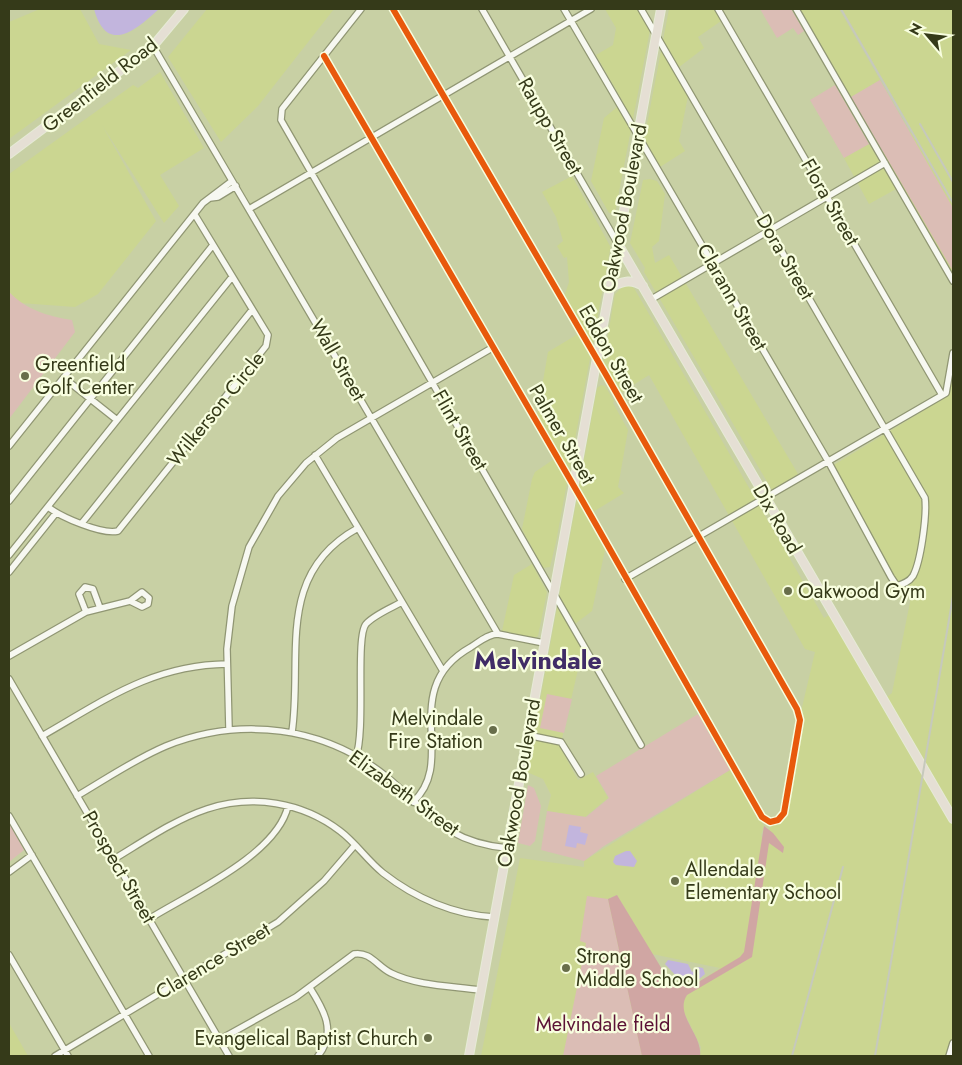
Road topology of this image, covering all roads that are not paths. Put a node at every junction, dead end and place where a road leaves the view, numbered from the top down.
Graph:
1 (184, 9) edge
2 (361, 9) edge
3 (393, 9) edge
4 (482, 9) edge
5 (564, 9) edge
6 (591, 9) edge
7 (642, 9) edge
8 (661, 9) edge
9 (718, 9) edge
10 (796, 9) edge
11 (571, 20) junction
12 (656, 34) junction
13 (153, 46) junction
14 (324, 56) junction
15 (509, 56) junction
16 (443, 96) junction
17 (638, 135) junction
18 (371, 138) junction
19 (9, 154) edge
20 (885, 163) junction
21 (312, 173) junction
22 (234, 184) junction
23 (828, 198) junction
24 (249, 209) junction
25 (195, 215) junction
26 (770, 231) junction
27 (618, 244) junction
28 (213, 245) junction
29 (712, 264) junction
30 (232, 277) junction
31 (953, 281) edge
32 (610, 287) junction
33 (644, 287) junction
34 (650, 300) junction
35 (252, 310) junction
36 (492, 348) junction
37 (953, 353) edge
38 (597, 360) junction
39 (64, 378) junction
40 (432, 382) junction
41 (942, 395) junction
42 (90, 399) junction
43 (371, 417) junction
44 (117, 420) junction
45 (884, 429) junction
46 (9, 446) edge
47 (315, 455) junction
48 (828, 461) junction
49 (572, 486) junction
50 (766, 498) junction
51 (9, 501) edge
52 (48, 507) junction
53 (56, 513) junction
54 (82, 523) junction
55 (358, 528) junction
56 (697, 536) junction
57 (9, 555) edge
58 (10, 568) edge
59 (625, 579) junction
60 (897, 586) joint
61 (553, 593) junction
62 (130, 601) dead end
63 (402, 602) junction
64 (100, 608) junction
65 (86, 612) junction
66 (498, 634) junction
67 (544, 643) junction
68 (9, 656) edge
69 (227, 664) junction
70 (443, 670) junction
71 (9, 679) edge
72 (230, 729) junction
73 (292, 732) junction
74 (527, 735) junction
75 (42, 736) junction
76 (641, 745) dead end
77 (356, 757) junction
78 (581, 774) dead end
79 (77, 796) junction
80 (413, 802) junction
81 (288, 806) junction
82 (9, 816) edge
83 (953, 819) edge
84 (774, 821) joint
85 (355, 845) junction
86 (507, 848) junction
87 (32, 855) junction
88 (114, 859) junction
89 (9, 872) edge
90 (494, 917) junction
91 (149, 919) junction
92 (9, 954) edge
93 (184, 978) junction
94 (310, 988) junction
95 (480, 990) junction
96 (125, 1014) junction
97 (219, 1040) junction
98 (953, 1043) edge
99 (66, 1053) edge
100 (55, 1056) edge
101 (149, 1056) edge
102 (229, 1056) edge
103 (318, 1056) edge
104 (469, 1056) edge
105 (949, 1056) edge

1 - 13 main road, Greenfield Road
2 - 14 street
3 - 16 street, Eddon Street
4 - 15 street, Raupp Street
5 - 11 street, Clarann Street
6 - 11 street
7 - 12 street, Dora Street
8 - 12 main road, Oakwood Boulevard
9 - 23 street, Flora Street
10 - 20 street
11 - 15 street
11 - 17 street, Clarann Street
12 - 17 main road, Oakwood Boulevard
12 - 26 street, Dora Street
13 - 19 main road, Greenfield Road
13 - 22 street, Wall Street
14 - 18 street, Palmer Street
14 - 21 street, Flint Street
15 - 16 street
15 - 27 street, Raupp Street
16 - 18 street
16 - 38 street, Eddon Street
17 - 27 main road, Oakwood Boulevard
17 - 29 street, Clarann Street
18 - 21 street
18 - 36 street, Palmer Street
20 - 23 street
20 - 31 street
21 - 24 street
21 - 40 street, Flint Street
22 - 24 street, Wall Street
22 - 25 street
23 - 26 street
23 - 41 street, Flora Street
24 - 43 street, Wall Street
25 - 28 street, Wilkerson Circle
25 - 39 street
26 - 29 street
26 - 45 street, Dora Street
27 - 32 main road, Oakwood Boulevard
27 - 33 main road, Dix Road
28 - 30 street, Wilkerson Circle
28 - 42 street
29 - 34 street
29 - 48 street, Clarann Street
30 - 35 street, Wilkerson Circle
30 - 44 street
32 - 33 main road
32 - 38 main road, Oakwood Boulevard
33 - 34 main road, Dix Road
34 - 50 main road, Dix Road
35 - 54 street
35 - 54 street, Wilkerson Circle
36 - 40 street
36 - 49 street, Palmer Street
37 - 41 street
38 - 49 main road, Oakwood Boulevard
38 - 56 street, Eddon Street
39 - 42 street
39 - 46 street
40 - 43 street
40 - 61 street, Flint Street
41 - 45 street
42 - 44 street
42 - 51 street
43 - 47 street
43 - 66 street, Wall Street
44 - 52 street
45 - 48 street
45 - 60 street, Dora Street
47 - 55 street
47 - 69 street
48 - 50 street
48 - 60 street, Clarann Street
49 - 59 street, Palmer Street
49 - 61 main road, Oakwood Boulevard
50 - 56 street
50 - 83 main road, Dix Road
52 - 53 street, Wilkerson Circle
52 - 57 street
53 - 54 street, Wilkerson Circle
53 - 58 street
55 - 63 street
55 - 73 street
56 - 59 street
56 - 84 street, Eddon Street
59 - 84 street, Palmer Street
61 - 67 main road, Oakwood Boulevard
61 - 76 street, Flint Street
62 - 64 street
63 - 70 street
63 - 77 street
64 - 65 street
64 - 65 street
65 - 68 street
66 - 67 street
66 - 70 street
67 - 74 main road, Oakwood Boulevard
69 - 72 street
69 - 75 street
70 - 80 street
71 - 75 street, Prospect Street
72 - 73 street, Elizabeth Street
72 - 79 street, Elizabeth Street
73 - 77 street, Elizabeth Street
74 - 78 street
74 - 86 main road, Oakwood Boulevard
75 - 79 street, Prospect Street
77 - 80 street, Elizabeth Street
79 - 88 street, Prospect Street
80 - 86 street, Elizabeth Street
81 - 85 street
81 - 88 street
81 - 91 street
82 - 87 street
85 - 90 street
85 - 93 street, Clarence Street
86 - 90 main road, Oakwood Boulevard
87 - 89 street
87 - 96 street
88 - 91 street, Prospect Street
90 - 95 main road, Oakwood Boulevard
91 - 93 street, Prospect Street
92 - 99 street
93 - 96 street, Clarence Street
93 - 97 street, Prospect Street
94 - 95 street
94 - 97 street
94 - 103 street
95 - 104 main road, Oakwood Boulevard
96 - 99 street, Clarence Street
96 - 101 street
97 - 102 street, Prospect Street
98 - 105 street
99 - 100 street, Clarence Street

